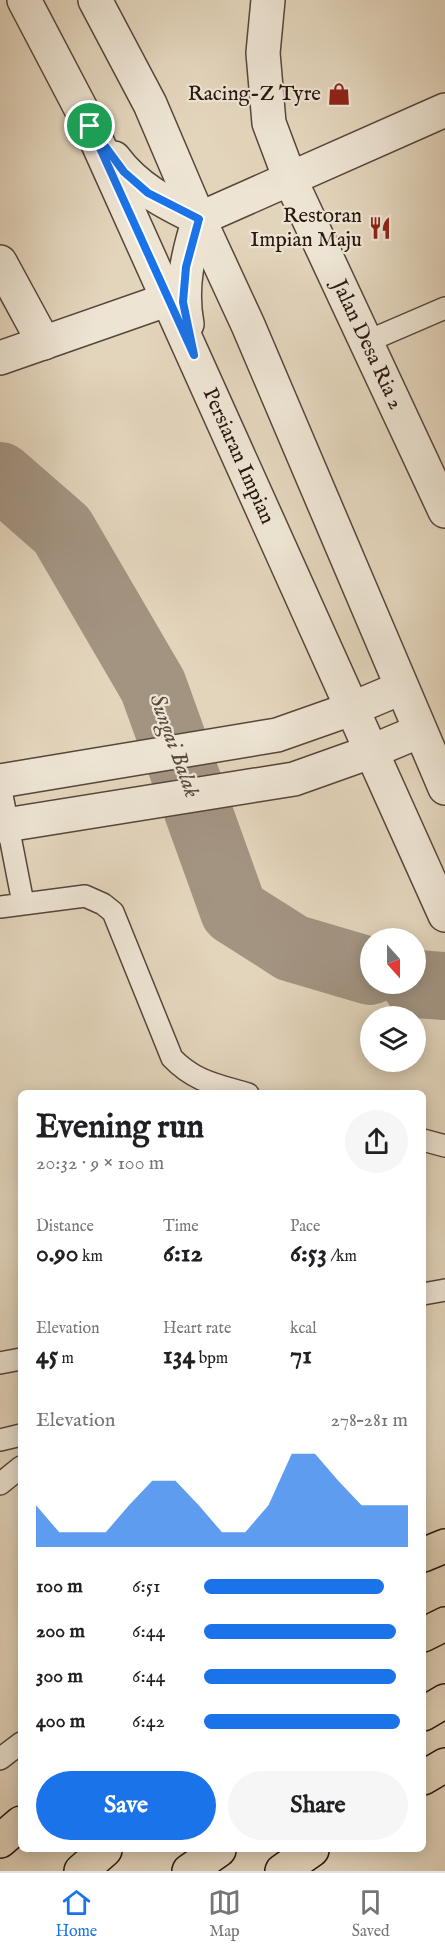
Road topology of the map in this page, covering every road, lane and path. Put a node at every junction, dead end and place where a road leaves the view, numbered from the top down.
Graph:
1 (24, 0) edge
2 (95, 0) edge
3 (268, 0) edge
4 (445, 110) edge
5 (90, 126) junction
6 (290, 179) junction
7 (199, 219) junction
8 (0, 262) edge
9 (169, 299) junction
10 (445, 308) edge
11 (366, 342) junction
12 (44, 343) junction
13 (194, 355) junction
14 (0, 358) edge
15 (445, 511) edge
16 (401, 688) junction
17 (351, 709) junction
18 (420, 731) junction
19 (370, 753) junction
20 (0, 783) edge
21 (445, 788) edge
22 (4, 825) edge
23 (23, 903) junction
24 (440, 906) edge
25 (0, 907) edge
26 (234, 1090) edge
27 (426, 1141) edge
28 (445, 1146) edge
29 (445, 1290) edge
30 (426, 1293) edge
31 (18, 1360) edge
32 (0, 1363) edge
33 (18, 1436) edge
34 (0, 1440) edge
35 (18, 1469) edge
36 (0, 1484) edge
37 (445, 1546) edge
38 (426, 1554) edge
39 (445, 1624) edge
40 (426, 1634) edge
41 (445, 1701) edge
42 (426, 1712) edge
43 (18, 1745) edge
44 (0, 1759) edge
45 (445, 1765) edge
46 (426, 1776) edge
47 (18, 1826) edge
48 (0, 1841) edge
49 (103, 1852) edge
50 (216, 1852) edge
51 (309, 1852) edge
52 (81, 1871) edge
53 (189, 1871) edge
54 (282, 1871) edge

1 - 5 street, Persiaran Impian
2 - 7 street
3 - 6 street, Jalan Desa Ria 2
4 - 6 street
5 - 7 street
5 - 9 street, Persiaran Impian
6 - 7 street
6 - 11 street, Jalan Desa Ria 2
7 - 13 street
7 - 16 street
8 - 12 street
9 - 12 street
9 - 13 street, Persiaran Impian
10 - 11 lane
11 - 15 street, Jalan Desa Ria 2
12 - 14 street
13 - 17 street, Persiaran Impian
16 - 17 street
16 - 18 street
17 - 19 street, Persiaran Impian
17 - 20 street
18 - 19 street
18 - 21 street
19 - 22 street
19 - 24 street, Persiaran Impian
20 - 22 lane
22 - 23 lane
23 - 25 lane
23 - 26 lane
27 - 28 lane
29 - 30 lane
31 - 32 lane
33 - 34 lane
35 - 36 lane
37 - 38 highway
39 - 40 highway
41 - 42 highway
43 - 44 lane
45 - 46 highway
47 - 48 highway
49 - 52 highway
50 - 53 highway
51 - 54 highway

